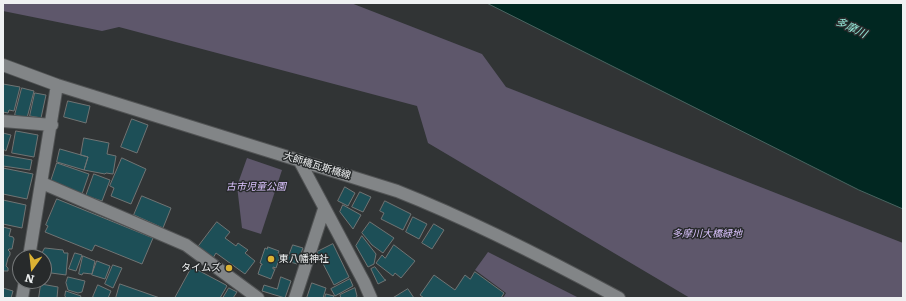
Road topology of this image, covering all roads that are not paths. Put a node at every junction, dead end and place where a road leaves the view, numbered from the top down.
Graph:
1 (3, 65) edge
2 (57, 84) junction
3 (3, 121) edge
4 (52, 125) junction
5 (298, 160) junction
6 (42, 183) junction
7 (324, 209) junction
8 (30, 249) edge
9 (258, 298) edge
10 (295, 298) edge
11 (371, 298) edge
12 (618, 298) edge

1 - 2 street, 大師橋瓦斯橋線
2 - 4 street
2 - 5 street, 大師橋瓦斯橋線
3 - 4 street
4 - 6 street
5 - 7 street
5 - 12 street, 大師橋瓦斯橋線
6 - 8 street
6 - 9 street
7 - 10 street
7 - 11 street

